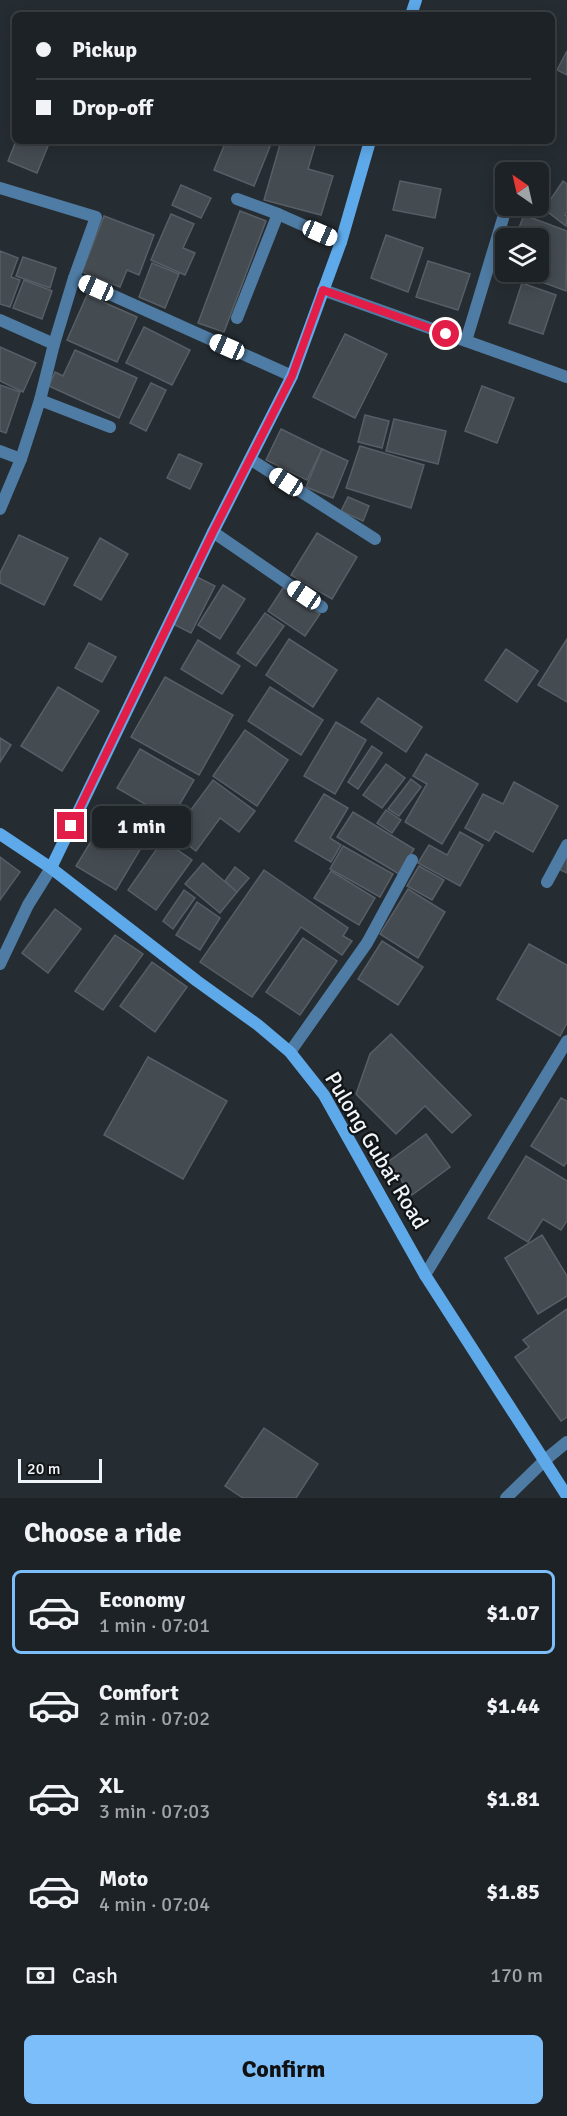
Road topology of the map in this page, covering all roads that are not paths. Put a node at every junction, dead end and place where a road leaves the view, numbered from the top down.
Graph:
1 (369, 144) edge
2 (0, 188) edge
3 (237, 199) dead end
4 (278, 214) junction
5 (504, 216) edge
6 (341, 242) junction
7 (74, 278) junction
8 (323, 290) junction
9 (237, 318) dead end
10 (0, 320) edge
11 (466, 341) junction
12 (54, 344) junction
13 (292, 376) junction
14 (567, 377) edge
15 (40, 400) junction
16 (110, 427) dead end
17 (0, 451) edge
18 (21, 459) junction
19 (250, 459) junction
20 (0, 509) edge
21 (213, 532) junction
22 (375, 539) dead end
23 (322, 607) dead end
24 (0, 834) edge
25 (567, 845) edge
26 (412, 860) dead end
27 (51, 868) junction
28 (548, 882) dead end
29 (0, 964) edge
30 (567, 1041) edge
31 (290, 1052) junction
32 (425, 1275) junction
33 (567, 1442) edge
34 (545, 1460) junction
35 (567, 1496) edge
36 (506, 1498) edge

1 - 6 main road
2 - 7 street
3 - 4 street
4 - 6 street
4 - 9 street
5 - 11 street
6 - 8 main road
7 - 12 street
7 - 13 street
8 - 11 street
8 - 13 main road
10 - 12 street
11 - 14 street
12 - 15 street
13 - 19 main road
15 - 16 street
15 - 18 street
17 - 18 street
18 - 20 street
19 - 21 main road
19 - 22 street
21 - 23 street
21 - 27 main road
24 - 27 main road, Pulong Gubat Road
25 - 28 street
26 - 31 street
27 - 29 street
27 - 31 main road, Pulong Gubat Road
30 - 32 street
31 - 32 main road, Pulong Gubat Road
32 - 34 main road, Pulong Gubat Road
33 - 34 street
34 - 35 main road, Pulong Gubat Road
34 - 36 street

